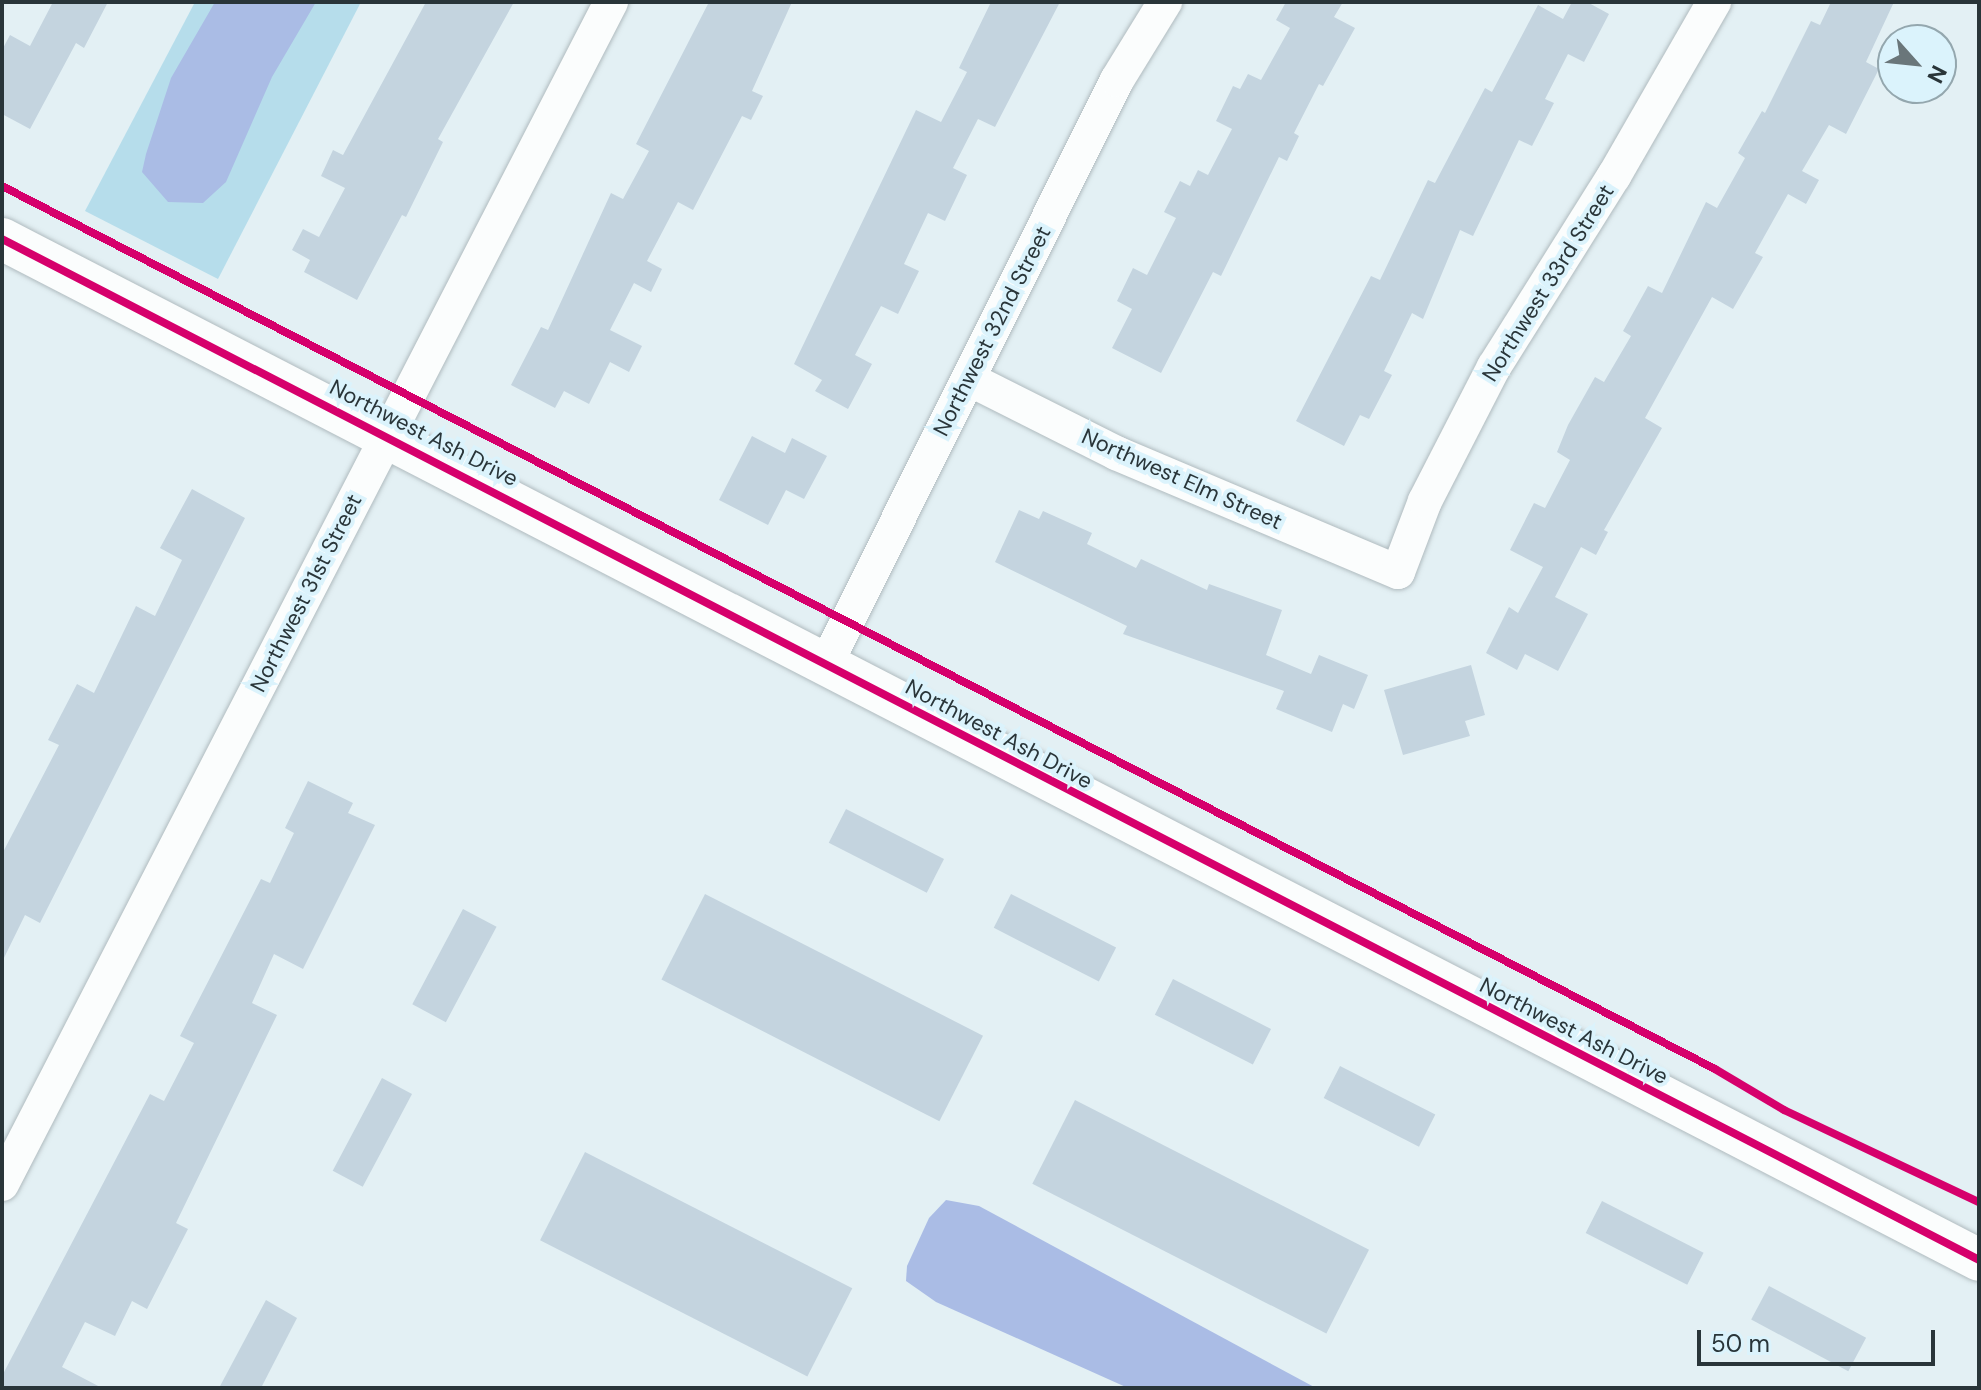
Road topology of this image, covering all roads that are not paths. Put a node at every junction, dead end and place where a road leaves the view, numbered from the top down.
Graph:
1 (611, 2) edge
2 (1165, 2) edge
3 (1714, 2) edge
4 (2, 239) edge
5 (969, 379) junction
6 (387, 435) junction
7 (1398, 572) joint
8 (826, 664) junction
9 (2, 1184) edge
10 (1979, 1260) edge

1 - 6 street, Northwest 31st Street
2 - 5 street, Northwest 32nd Street
3 - 7 street, Northwest 33rd Street
4 - 6 street, Northwest Ash Drive
5 - 7 street, Northwest Elm Street
5 - 8 street, Northwest 32nd Street
6 - 8 street, Northwest Ash Drive
6 - 9 street, Northwest 31st Street
8 - 10 street, Northwest Ash Drive

